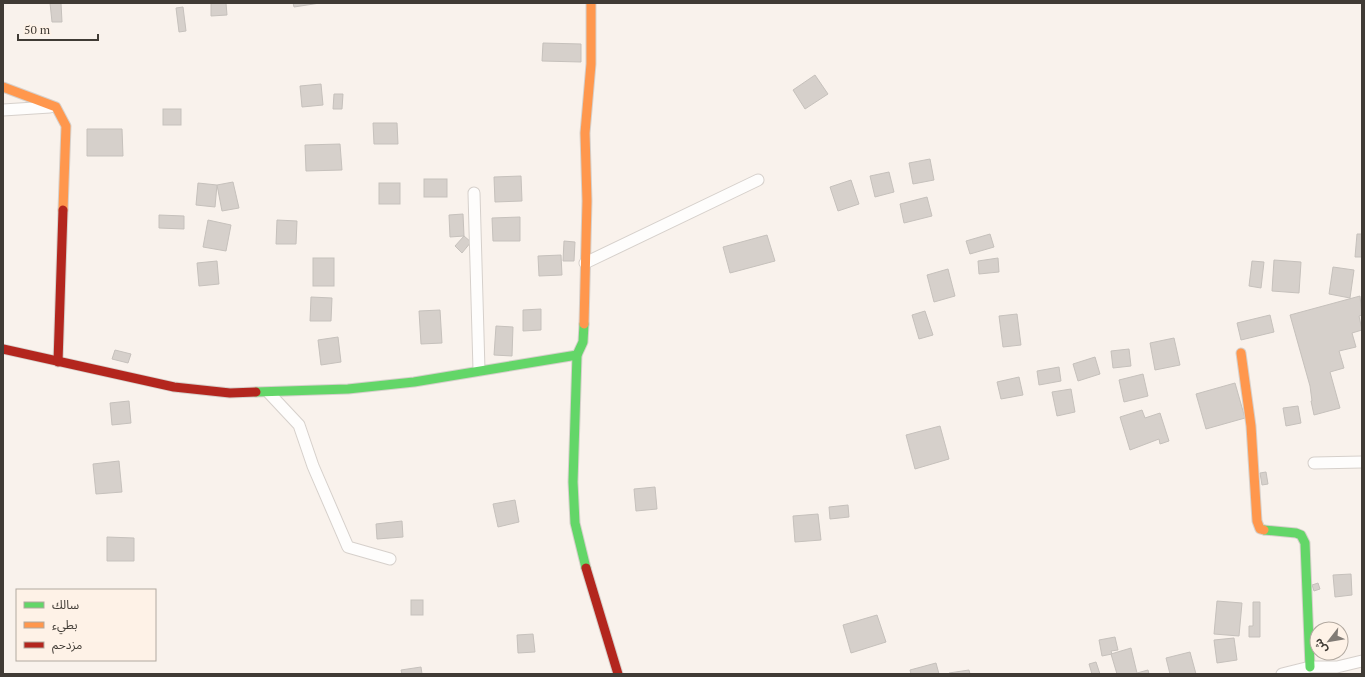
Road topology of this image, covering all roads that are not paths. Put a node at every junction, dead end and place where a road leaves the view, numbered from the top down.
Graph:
1 (591, 3) edge
2 (3, 87) edge
3 (56, 107) junction
4 (3, 110) edge
5 (758, 180) dead end
6 (474, 193) dead end
7 (585, 263) junction
8 (3, 349) edge
9 (1241, 354) dead end
10 (577, 355) junction
11 (58, 362) junction
12 (479, 370) junction
13 (269, 393) junction
14 (1362, 462) edge
15 (1314, 463) dead end
16 (390, 559) dead end
17 (1362, 661) edge
18 (1310, 667) junction
19 (618, 674) edge
20 (1282, 674) edge

1 - 7 street
2 - 3 street
3 - 4 street
3 - 11 street
5 - 7 street
6 - 12 street
7 - 10 street
8 - 11 street
9 - 18 street
10 - 12 street
10 - 19 street
11 - 13 street
12 - 13 street
13 - 16 street
14 - 15 street
17 - 18 street
18 - 20 street

